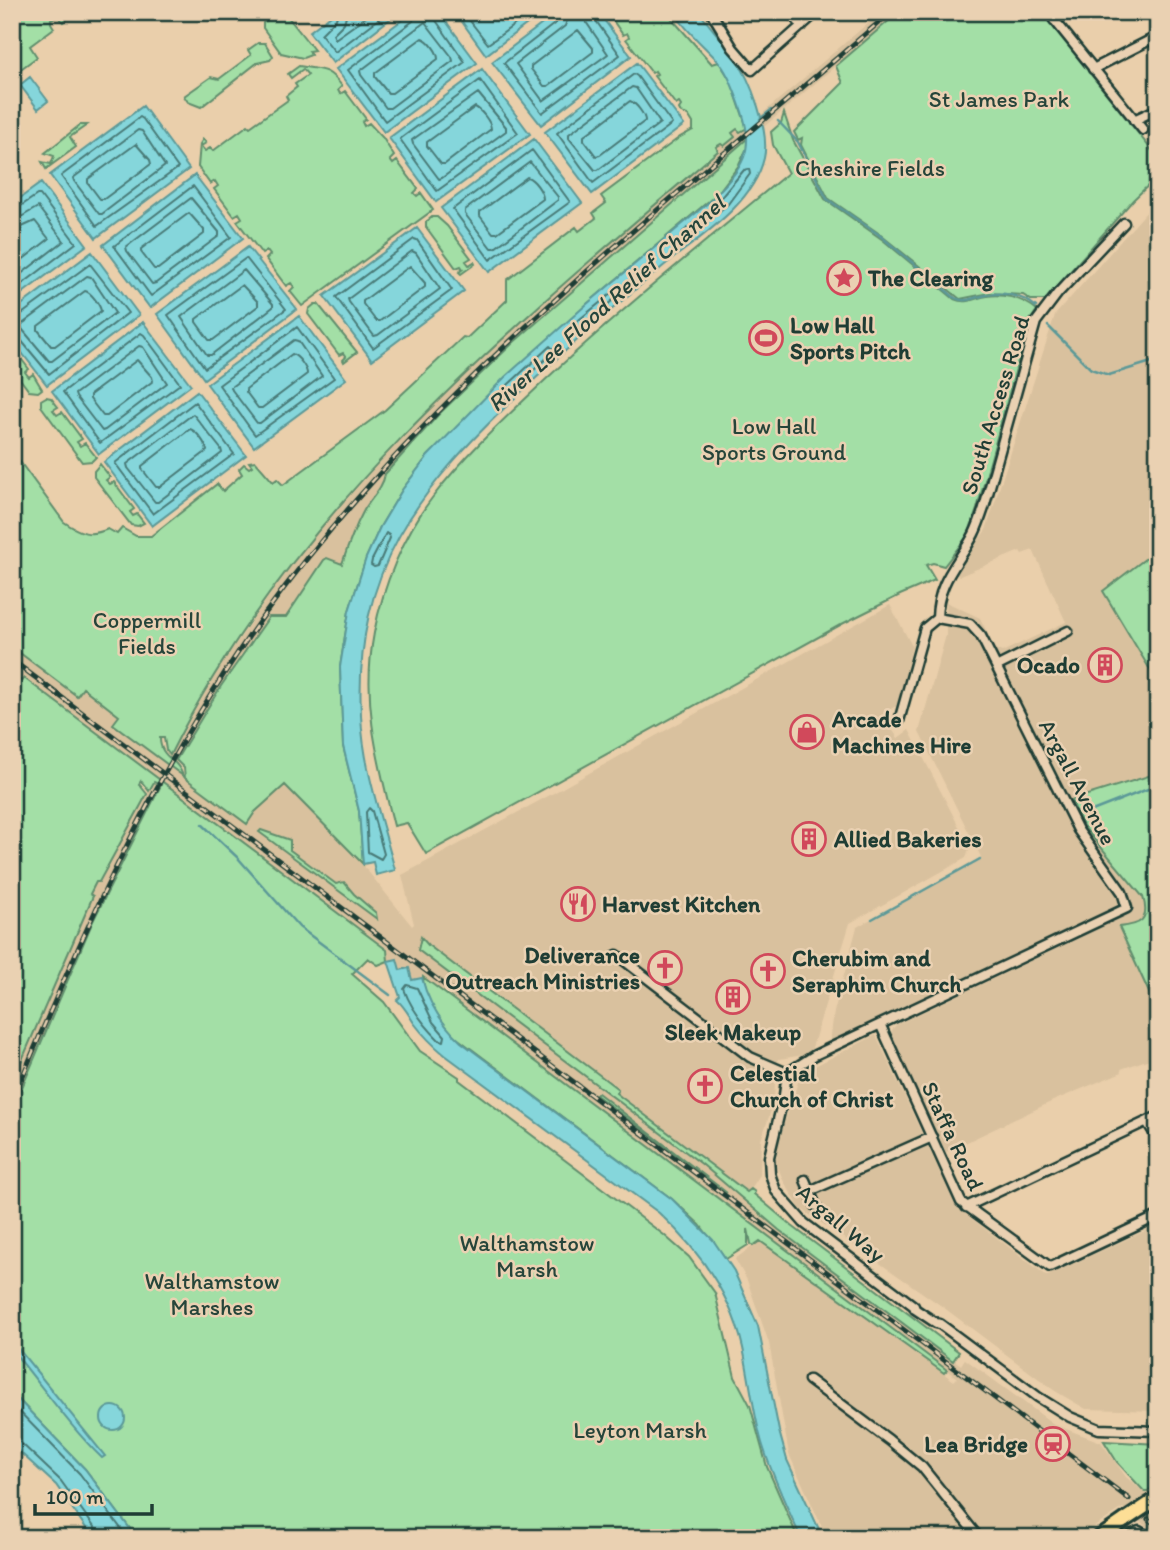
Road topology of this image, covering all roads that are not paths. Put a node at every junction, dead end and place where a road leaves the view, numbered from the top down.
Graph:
1 (711, 12) edge
2 (790, 12) edge
3 (817, 12) edge
4 (1048, 12) edge
5 (1069, 12) edge
6 (1054, 20) junction
7 (802, 26) junction
8 (1158, 36) edge
9 (1093, 69) junction
10 (1158, 109) edge
11 (1134, 120) junction
12 (1143, 130) dead end
13 (1124, 223) dead end
14 (937, 618) junction
15 (1068, 631) dead end
16 (998, 666) junction
17 (899, 721) dead end
18 (617, 956) dead end
19 (881, 1026) junction
20 (787, 1073) junction
21 (1158, 1116) edge
22 (1147, 1122) junction
23 (932, 1137) junction
24 (1158, 1139) edge
25 (805, 1180) dead end
26 (810, 1191) junction
27 (816, 1206) dead end
28 (966, 1207) junction
29 (1158, 1216) edge
30 (809, 1380) dead end
31 (1158, 1431) edge
32 (1158, 1498) edge
33 (979, 1538) edge
34 (1099, 1538) edge
35 (1126, 1538) edge
36 (1150, 1538) edge

1 - 7 street
2 - 7 street
3 - 7 street
4 - 6 street
5 - 6 street
6 - 9 street
8 - 9 street
9 - 11 street
10 - 11 street
11 - 12 street
13 - 14 street, South Access Road
14 - 16 street
14 - 17 street, South Access Road
15 - 16 street
16 - 19 street, Argall Avenue
18 - 20 street
19 - 20 street, Argall Avenue
19 - 23 street, Staffa Road
20 - 31 street, Argall Way
21 - 22 street
22 - 24 street
22 - 28 street
23 - 26 street
23 - 28 street, Staffa Road
25 - 26 street
26 - 27 street
28 - 29 street, Staffa Road
30 - 33 street
32 - 34 main road, bridge
35 - 36 street

